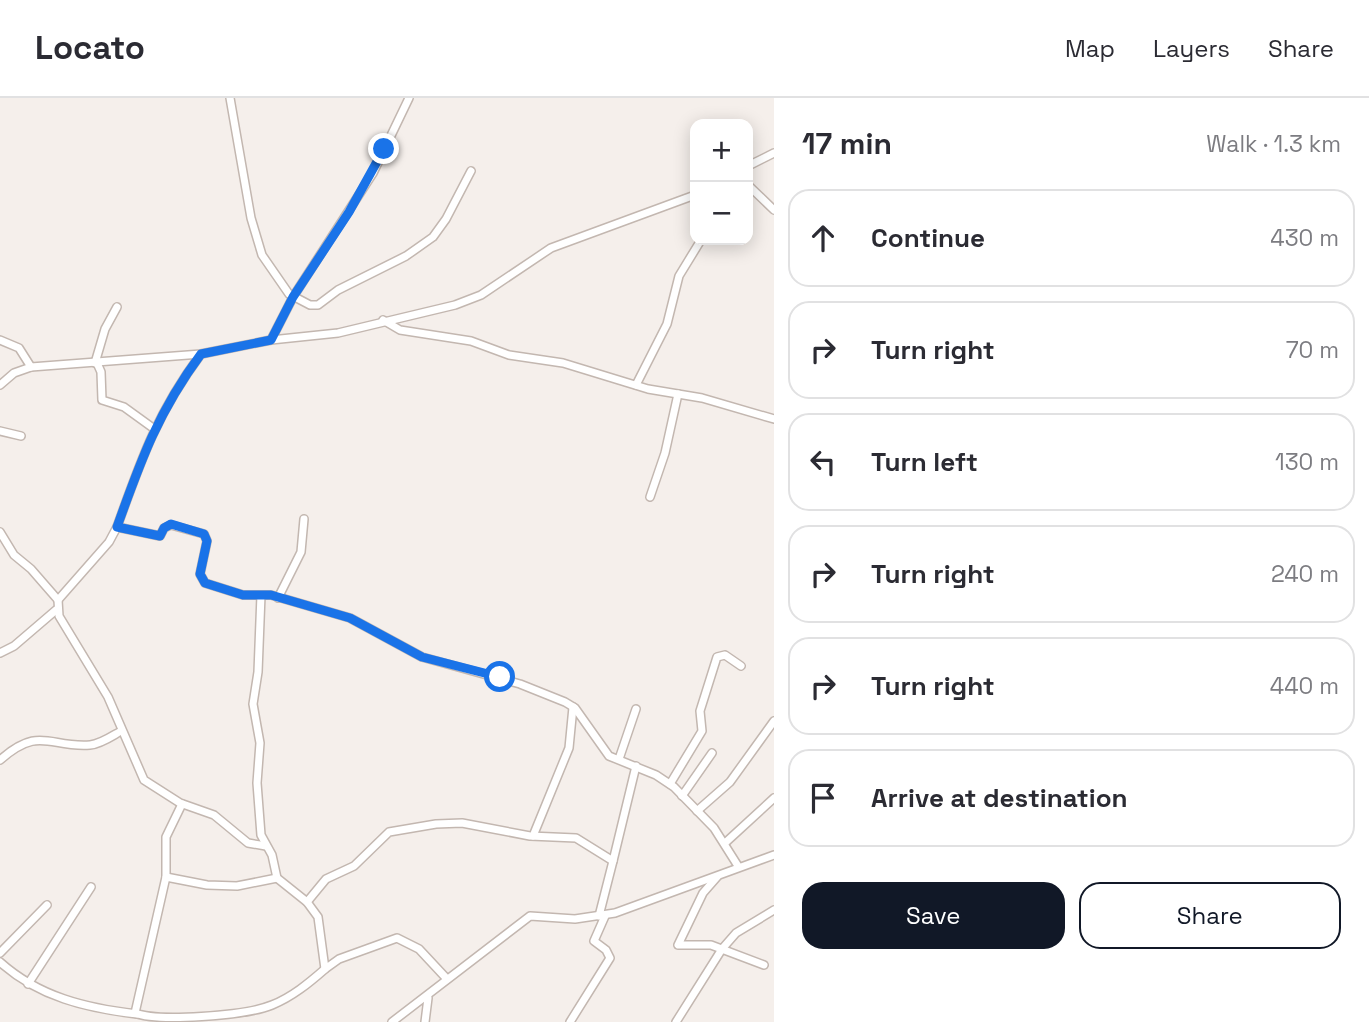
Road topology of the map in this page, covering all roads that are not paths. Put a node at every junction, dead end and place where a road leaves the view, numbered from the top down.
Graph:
1 (230, 98) edge
2 (410, 98) edge
3 (774, 153) edge
4 (753, 164) edge
5 (471, 171) dead end
6 (753, 190) edge
7 (690, 197) edge
8 (774, 210) edge
9 (698, 245) edge
10 (293, 297) junction
11 (117, 307) dead end
12 (383, 320) junction
13 (0, 340) edge
14 (271, 340) junction
15 (201, 354) junction
16 (96, 363) junction
17 (31, 367) junction
18 (0, 385) edge
19 (636, 385) junction
20 (678, 394) junction
21 (774, 419) edge
22 (153, 428) junction
23 (0, 431) edge
24 (21, 436) dead end
25 (650, 497) dead end
26 (304, 519) dead end
27 (117, 527) junction
28 (0, 536) edge
29 (261, 595) junction
30 (278, 598) junction
31 (58, 600) junction
32 (56, 610) junction
33 (0, 653) edge
34 (741, 666) dead end
35 (573, 706) junction
36 (636, 709) dead end
37 (774, 721) edge
38 (121, 731) junction
39 (712, 753) dead end
40 (619, 759) junction
41 (0, 760) edge
42 (636, 766) junction
43 (670, 784) junction
44 (682, 796) junction
45 (774, 798) edge
46 (182, 804) junction
47 (697, 811) junction
48 (533, 836) junction
49 (725, 844) junction
50 (266, 846) junction
51 (774, 855) edge
52 (613, 861) junction
53 (738, 866) junction
54 (720, 874) junction
55 (166, 877) junction
56 (277, 878) junction
57 (91, 887) dead end
58 (307, 902) junction
59 (47, 905) dead end
60 (774, 910) edge
61 (602, 916) junction
62 (722, 949) junction
63 (0, 953) edge
64 (0, 962) edge
65 (764, 965) dead end
66 (325, 969) junction
67 (447, 979) junction
68 (29, 984) junction
69 (428, 997) junction
70 (133, 1017) edge
71 (392, 1022) edge
72 (425, 1022) edge
73 (570, 1022) edge
74 (676, 1022) edge

1 - 10 street
2 - 10 street
3 - 4 street
5 - 10 street
6 - 8 street
7 - 12 street
9 - 19 street
10 - 14 street
11 - 16 street
12 - 14 street
12 - 19 street
13 - 17 street
14 - 15 street
15 - 16 street
15 - 22 street
16 - 17 street
16 - 22 street
17 - 18 street
19 - 20 street
20 - 21 street
20 - 25 street
22 - 27 street
23 - 24 street
26 - 30 street
27 - 29 street
27 - 31 street
28 - 31 street
29 - 30 street
29 - 50 street
30 - 35 street
31 - 32 street
32 - 33 street
32 - 38 street
34 - 43 street
35 - 40 street
35 - 48 street
36 - 40 street
37 - 47 street
38 - 41 street
38 - 46 street
39 - 44 street
40 - 42 street
42 - 43 street
42 - 52 street
43 - 44 street
44 - 47 street
45 - 49 street
46 - 50 street
46 - 55 street
47 - 49 street
48 - 52 street
48 - 58 street
49 - 53 street
50 - 56 street
51 - 53 street
52 - 61 street
53 - 54 street
54 - 61 street
54 - 62 street
55 - 56 street
55 - 70 street
56 - 58 street
57 - 68 street
58 - 66 street
59 - 63 street
60 - 62 street
61 - 67 street
61 - 73 street
62 - 65 street
62 - 74 street
64 - 68 street
66 - 67 street
66 - 70 street
67 - 69 street
68 - 70 street
69 - 71 street
69 - 72 street

